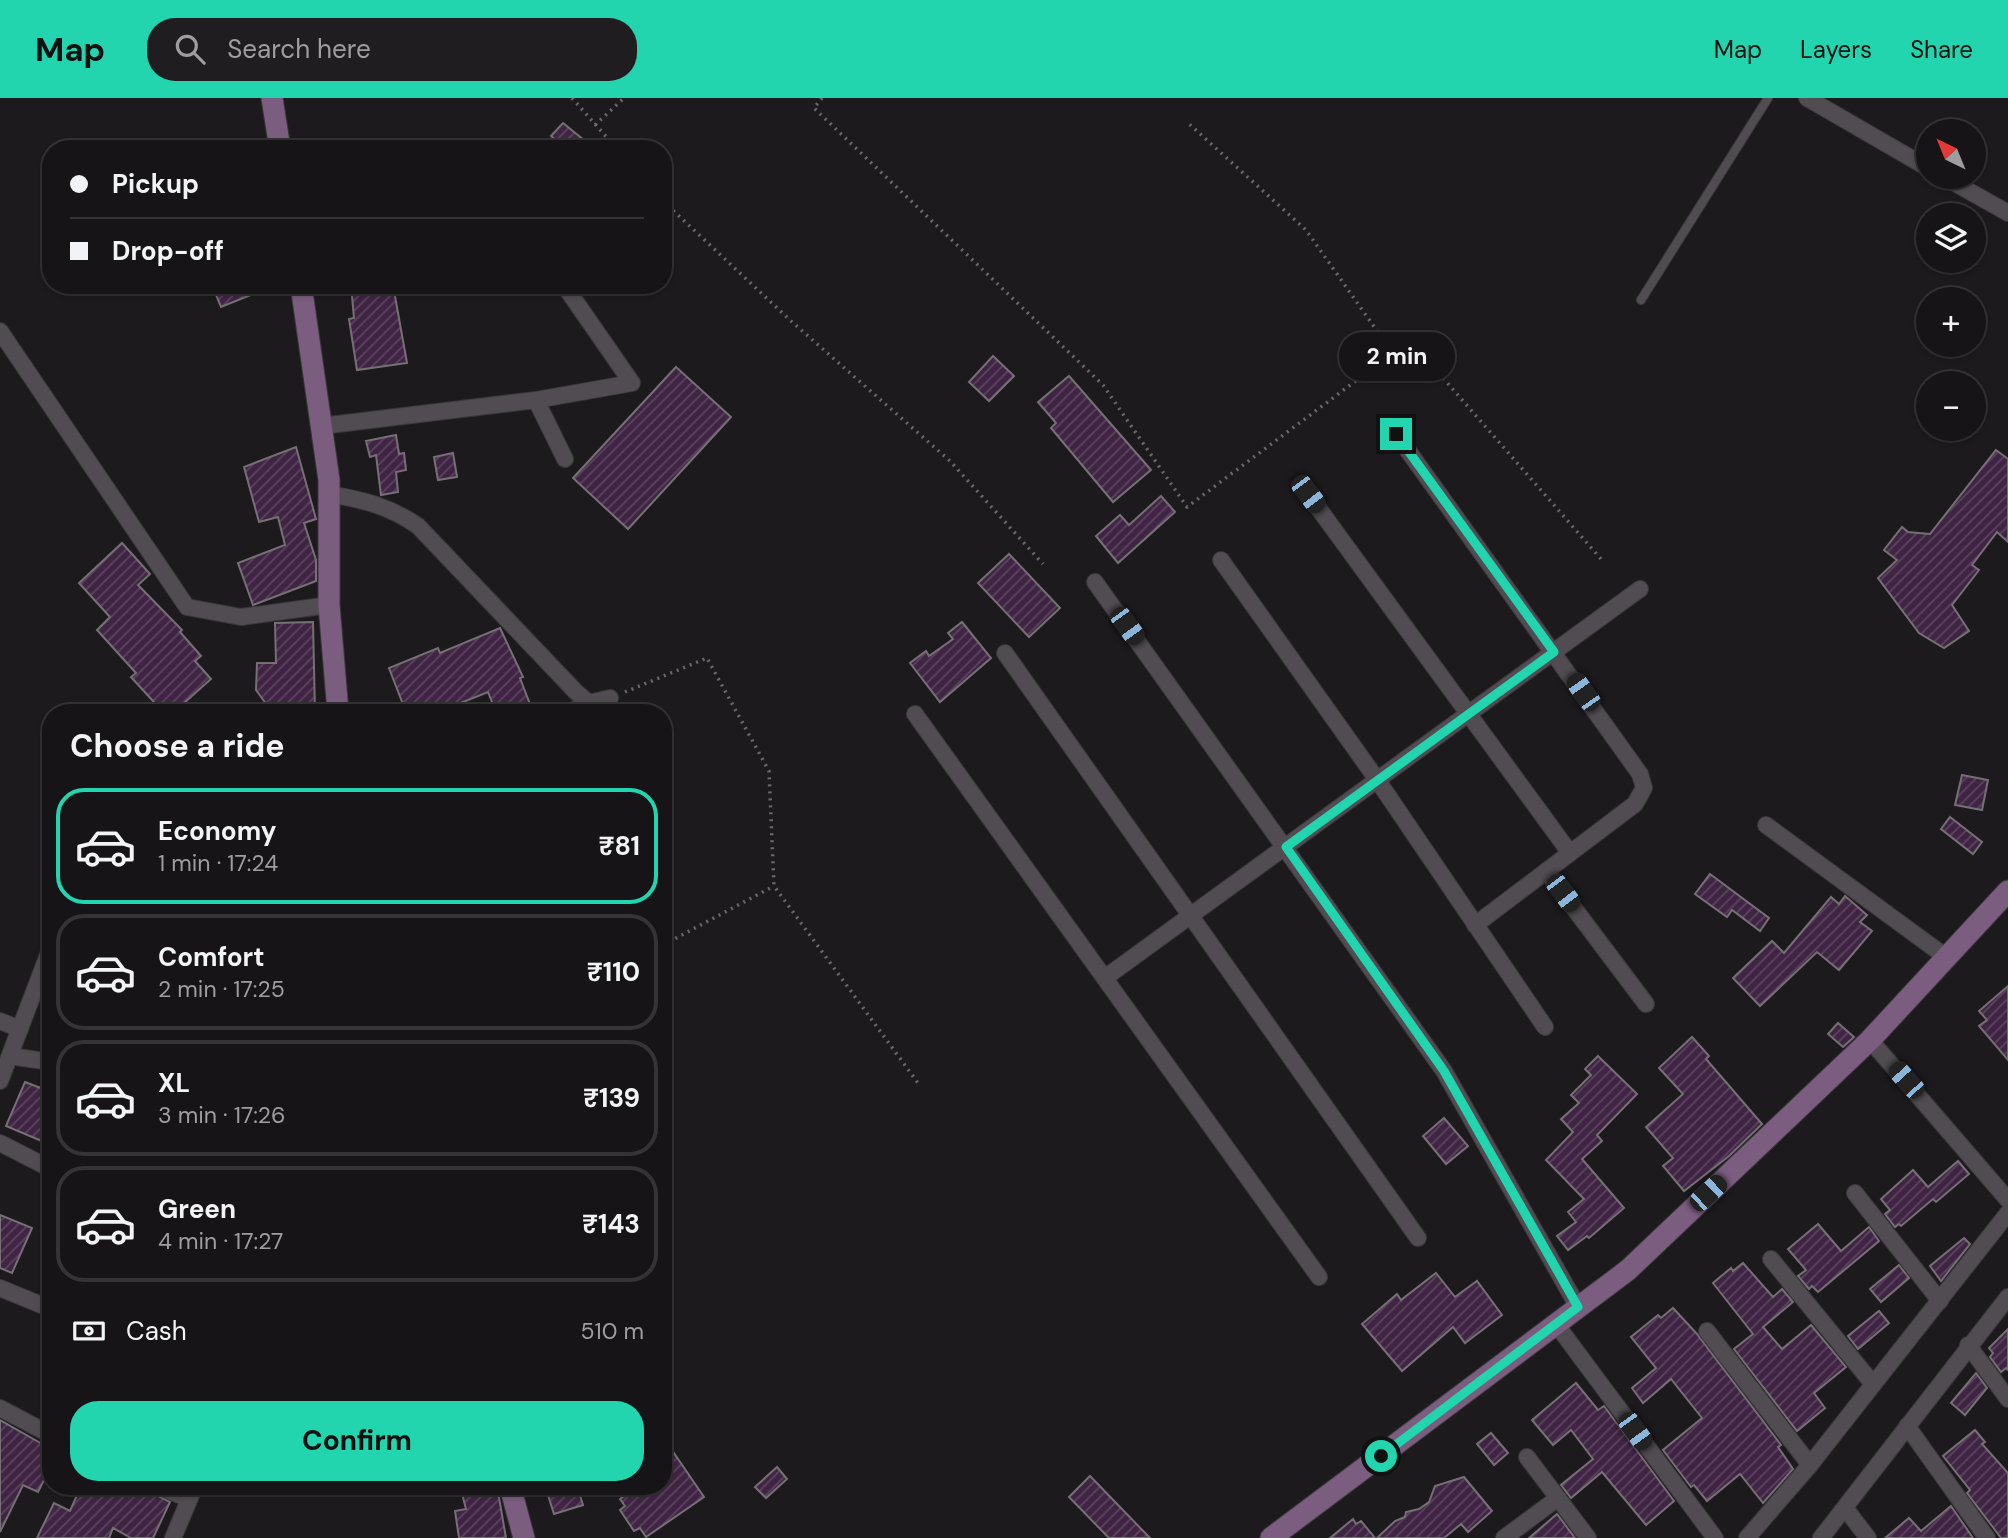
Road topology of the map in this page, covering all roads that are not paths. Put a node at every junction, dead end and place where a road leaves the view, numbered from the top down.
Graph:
1 (272, 98) edge
2 (1768, 98) edge
3 (1807, 98) edge
4 (278, 140) edge
5 (1916, 161) edge
6 (1965, 189) edge
7 (2008, 213) edge
8 (302, 294) edge
9 (570, 294) edge
10 (1641, 300) dead end
11 (0, 331) edge
12 (536, 400) junction
13 (321, 426) junction
14 (1396, 434) dead end
15 (565, 460) dead end
16 (329, 494) junction
17 (1308, 494) dead end
18 (1221, 560) dead end
19 (1095, 582) dead end
20 (1640, 589) dead end
21 (329, 605) junction
22 (1554, 652) junction
23 (1005, 653) dead end
24 (610, 698) road end
25 (589, 703) joint
26 (337, 704) edge
27 (1471, 713) junction
28 (915, 714) dead end
29 (1378, 781) junction
30 (1766, 825) dead end
31 (1286, 847) junction
32 (1570, 853) junction
33 (1546, 871) junction
34 (2008, 891) edge
35 (1193, 916) junction
36 (1475, 925) junction
37 (1946, 957) junction
38 (42, 971) edge
39 (1106, 977) junction
40 (1646, 1004) dead end
41 (0, 1021) edge
42 (1545, 1027) dead end
43 (20, 1029) junction
44 (1870, 1040) junction
45 (10, 1056) junction
46 (42, 1061) edge
47 (0, 1082) edge
48 (0, 1143) edge
49 (42, 1164) edge
50 (1855, 1194) dead end
51 (2008, 1200) edge
52 (2008, 1213) edge
53 (1418, 1238) dead end
54 (1771, 1259) dead end
55 (1319, 1277) dead end
56 (0, 1288) edge
57 (2008, 1297) edge
58 (1940, 1301) junction
59 (42, 1305) edge
60 (1578, 1307) junction
61 (1556, 1324) junction
62 (1707, 1331) dead end
63 (1968, 1345) junction
64 (1874, 1384) junction
65 (2008, 1399) edge
66 (0, 1409) edge
67 (1908, 1426) junction
68 (42, 1430) edge
69 (1527, 1457) dead end
70 (1810, 1465) junction
71 (191, 1495) edge
72 (512, 1495) edge
73 (1558, 1498) junction
74 (1845, 1508) junction
75 (173, 1538) edge
76 (524, 1538) edge
77 (1271, 1538) edge
78 (1504, 1538) edge
79 (1588, 1538) edge
80 (1715, 1538) edge
81 (1747, 1538) edge
82 (1821, 1538) edge
83 (1868, 1538) edge
84 (1987, 1538) edge

1 - 4 main road
2 - 10 lane
3 - 5 street
6 - 7 street
8 - 13 main road
9 - 12 street
11 - 21 street
12 - 13 street
12 - 15 street
13 - 16 main road
14 - 22 street
16 - 21 main road
16 - 25 street
17 - 27 street
18 - 29 street
19 - 31 street
20 - 22 street
21 - 26 main road
22 - 27 street
22 - 32 street
23 - 35 street
24 - 25 street
27 - 29 street
27 - 32 street
28 - 39 street
29 - 31 street
29 - 36 street
30 - 37 street
31 - 35 street
31 - 60 street
32 - 33 street
33 - 36 street
33 - 40 street
34 - 37 main road
35 - 39 street
35 - 53 street
36 - 42 street
37 - 44 main road
38 - 43 street
39 - 55 street
41 - 43 street
43 - 45 street
44 - 51 street
44 - 60 main road
45 - 46 street
45 - 47 street
48 - 49 street
50 - 58 street
52 - 58 street
54 - 64 street
56 - 59 street
57 - 63 street
58 - 64 street
60 - 61 main road
61 - 77 main road
61 - 80 street
62 - 70 street
63 - 65 street
63 - 67 street
64 - 70 street
66 - 68 street
67 - 74 street
67 - 84 street
69 - 73 street
70 - 81 street
71 - 75 street
72 - 76 main road
73 - 78 street
73 - 79 street
74 - 82 street
74 - 83 street

